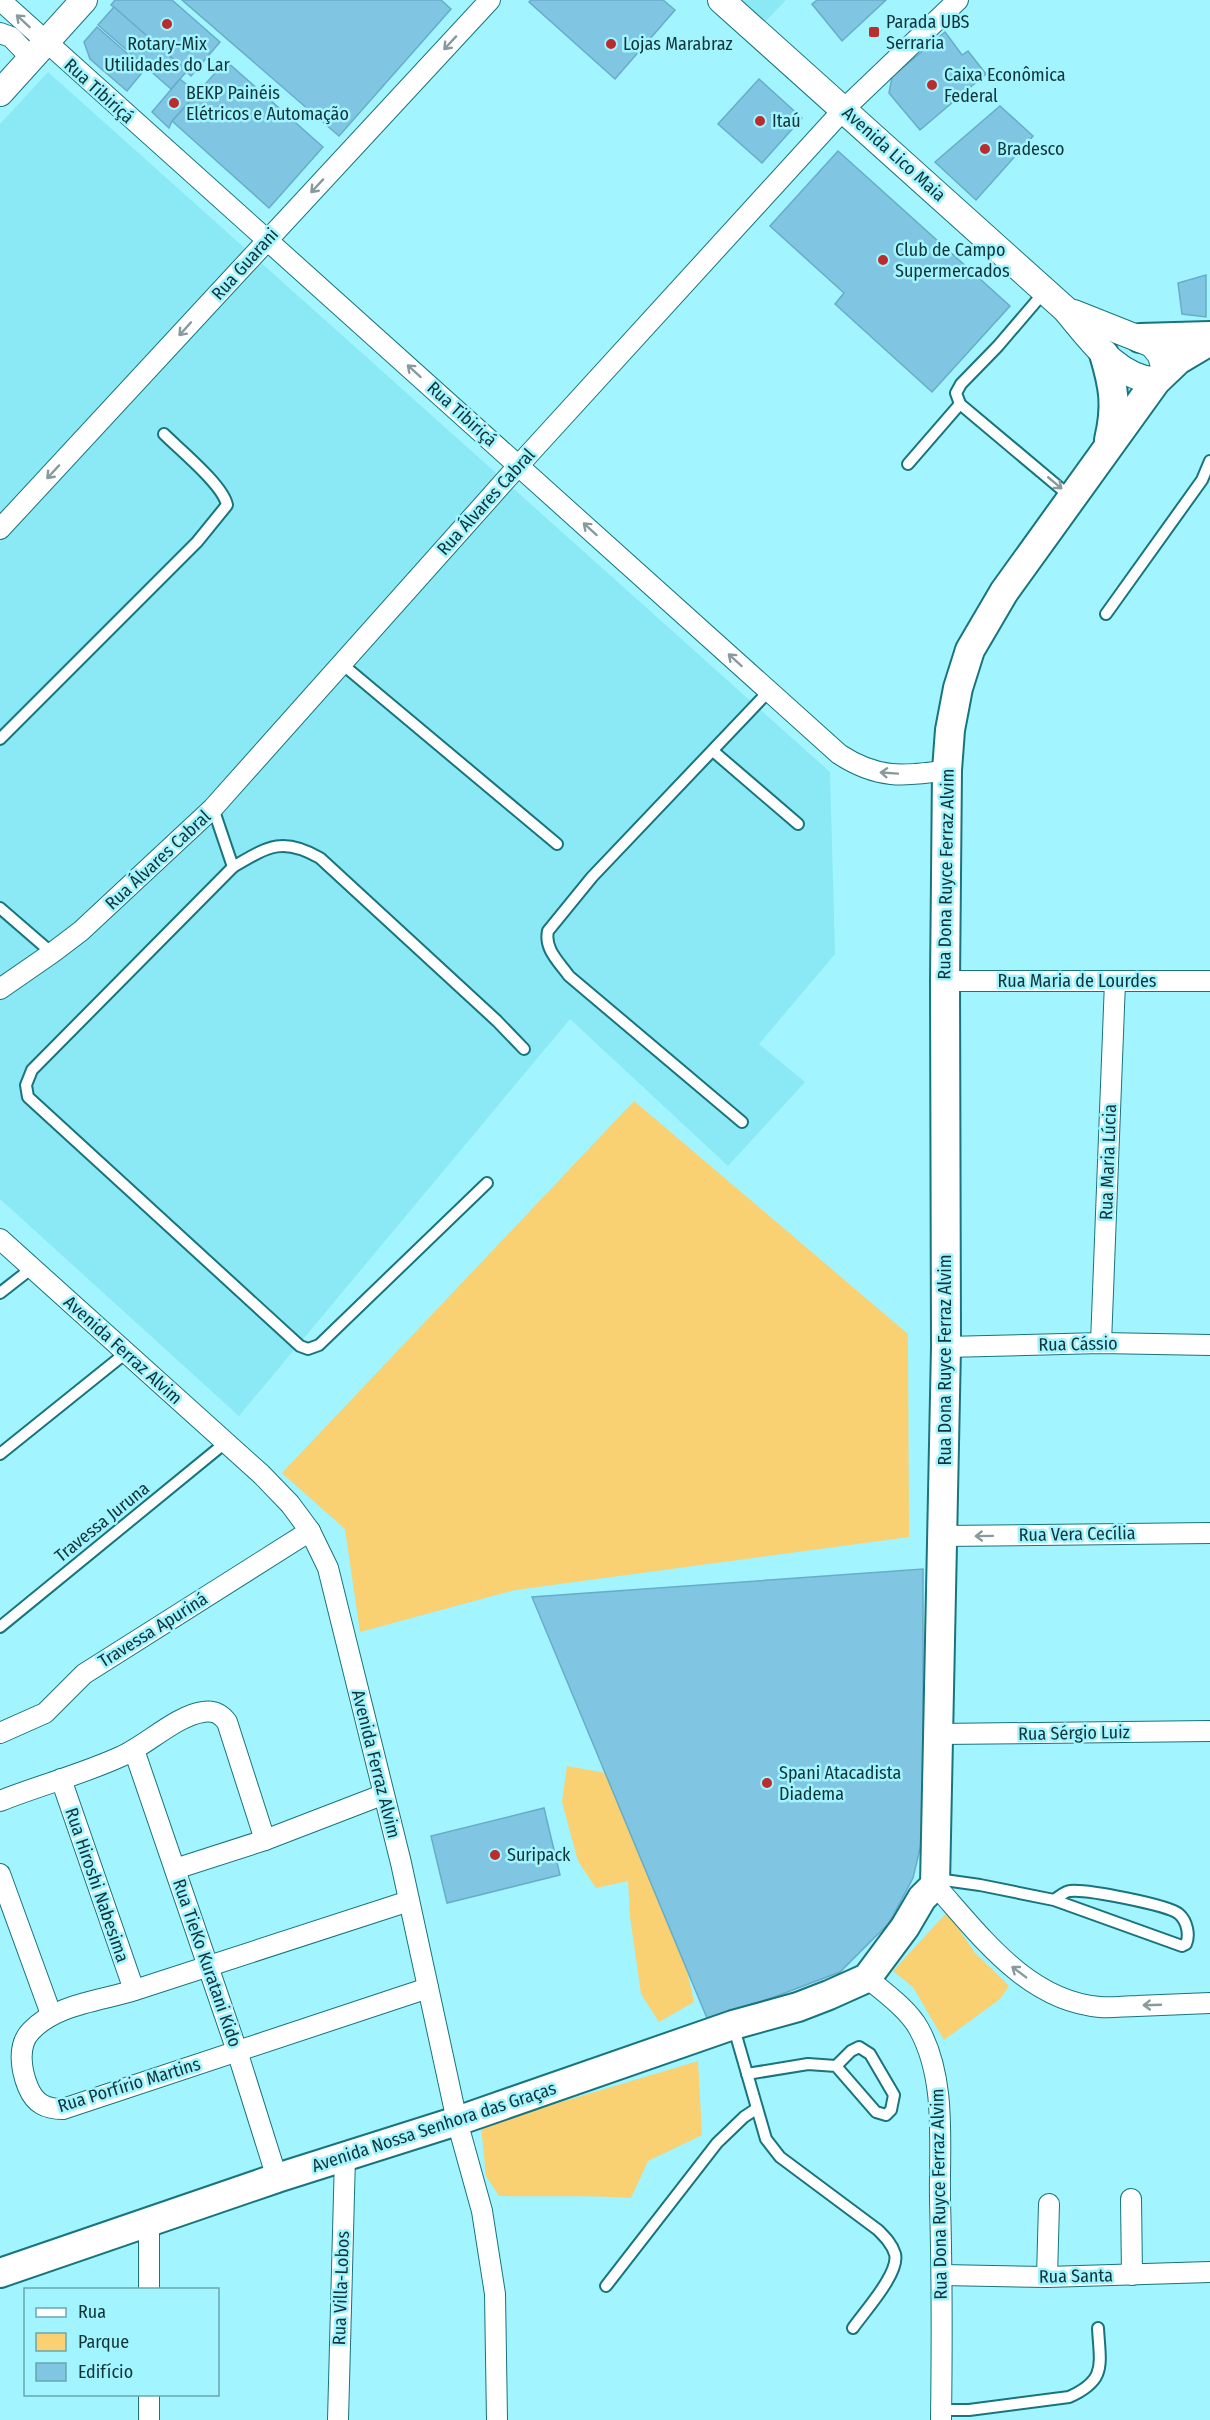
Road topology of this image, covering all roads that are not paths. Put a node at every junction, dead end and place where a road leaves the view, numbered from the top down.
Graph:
1 (0, 0) edge
2 (84, 0) edge
3 (490, 0) edge
4 (721, 0) edge
5 (958, 0) edge
6 (0, 33) edge
7 (38, 50) junction
8 (0, 93) edge
9 (844, 109) junction
10 (267, 240) junction
11 (1045, 291) junction
12 (1065, 309) junction
13 (1210, 336) edge
14 (1140, 338) junction
15 (1210, 341) edge
16 (1104, 354) junction
17 (1160, 376) junction
18 (960, 404) junction
19 (164, 434) dead end
20 (1107, 448) junction
21 (1210, 461) edge
22 (908, 464) dead end
23 (519, 465) junction
24 (1072, 498) junction
25 (0, 529) edge
26 (1106, 615) dead end
27 (342, 664) junction
28 (769, 691) junction
29 (0, 739) edge
30 (713, 751) junction
31 (947, 770) junction
32 (213, 808) junction
33 (798, 824) dead end
34 (557, 844) dead end
35 (233, 867) junction
36 (0, 908) edge
37 (52, 953) junction
38 (945, 981) junction
39 (1210, 981) edge
40 (1115, 982) junction
41 (0, 989) edge
42 (524, 1049) dead end
43 (742, 1122) dead end
44 (487, 1183) dead end
45 (0, 1239) edge
46 (32, 1268) junction
47 (0, 1293) edge
48 (1101, 1343) junction
49 (1210, 1345) edge
50 (946, 1347) junction
51 (127, 1352) junction
52 (225, 1443) junction
53 (0, 1454) edge
54 (310, 1531) junction
55 (1210, 1533) edge
56 (943, 1536) junction
57 (0, 1627) edge
58 (1210, 1731) edge
59 (0, 1733) edge
60 (939, 1734) junction
61 (134, 1750) junction
62 (60, 1779) junction
63 (382, 1795) junction
64 (0, 1801) edge
65 (265, 1840) junction
66 (175, 1869) junction
67 (0, 1874) edge
68 (935, 1882) junction
69 (1054, 1900) junction
70 (409, 1901) junction
71 (208, 1965) junction
72 (867, 1977) junction
73 (428, 1988) junction
74 (134, 1990) junction
75 (1210, 2003) edge
76 (51, 2014) junction
77 (733, 2025) junction
78 (237, 2051) junction
79 (836, 2066) junction
80 (747, 2074) junction
81 (756, 2109) junction
82 (457, 2121) junction
83 (345, 2157) junction
84 (277, 2178) junction
85 (1131, 2199) dead end
86 (1049, 2204) dead end
87 (149, 2222) junction
88 (1210, 2272) edge
89 (0, 2273) edge
90 (942, 2275) junction
91 (1132, 2275) junction
92 (1047, 2277) junction
93 (606, 2286) dead end
94 (149, 2288) edge
95 (853, 2328) dead end
96 (1098, 2328) dead end
97 (149, 2396) edge
98 (941, 2415) edge
99 (149, 2420) edge
100 (338, 2420) edge
101 (497, 2420) edge

7 -> 1 street, Rua Tibiriçá
2 - 7 street
3 -> 10 street, Rua Guarani
4 - 9 street, Avenida Lico Maia
5 - 9 street, Rua Álvares Cabral
6 - 7 street
7 - 8 street
7 - 10 street, Rua Tibiriçá
9 - 11 street, Avenida Lico Maia
9 - 23 street, Rua Álvares Cabral
23 -> 10 street, Rua Tibiriçá
10 -> 25 street, Rua Guarani
11 - 12 street, Avenida Lico Maia
11 - 18 lane
12 - 14 street, Avenida Lico Maia
12 - 16 street, Avenida Lico Maia
13 - 14 main road
14 - 17 street, Avenida Lico Maia
15 - 17 main road, Rua Dona Ruyce Ferraz Alvim
16 - 17 street, Avenida Lico Maia
16 - 20 main road
17 - 20 main road, Rua Dona Ruyce Ferraz Alvim
18 - 22 lane
18 -> 24 lane
19 - 29 lane
20 - 24 main road, Rua Dona Ruyce Ferraz Alvim
21 - 26 lane
23 - 27 street, Rua Álvares Cabral
28 -> 23 street, Rua Tibiriçá
24 - 31 main road, Rua Dona Ruyce Ferraz Alvim
27 - 32 street, Rua Álvares Cabral
27 - 34 lane
28 - 30 lane
31 -> 28 street, Rua Tibiriçá
30 - 33 lane
30 - 43 lane
31 - 38 main road, Rua Dona Ruyce Ferraz Alvim
32 - 35 lane
32 - 37 street, Rua Álvares Cabral
35 - 42 lane
35 - 44 lane
36 - 37 lane
37 - 41 street, Rua Álvares Cabral
38 - 40 street, Rua Maria de Lourdes
38 - 50 main road, Rua Dona Ruyce Ferraz Alvim
39 - 40 street, Rua Maria de Lourdes
40 - 48 street, Rua Maria Lúcia
45 - 46 street, Avenida Ferraz Alvim
46 - 47 lane
46 - 51 street, Avenida Ferraz Alvim
48 - 49 street, Rua Cássio
48 - 50 street, Rua Cássio
50 - 56 main road, Rua Dona Ruyce Ferraz Alvim
51 - 52 street, Avenida Ferraz Alvim
51 - 53 lane
52 - 54 street, Avenida Ferraz Alvim
52 - 57 lane, Travessa Juruna
54 - 59 street, Travessa Apuriná
54 - 63 street, Avenida Ferraz Alvim
55 -> 56 street, Rua Vera Cecília
56 - 60 main road, Rua Dona Ruyce Ferraz Alvim
58 - 60 street, Rua Sérgio Luiz
60 - 68 main road, Rua Dona Ruyce Ferraz Alvim
61 - 62 street
61 - 65 street
61 - 66 street, Rua TieKo Kuratani Kido
62 - 64 street
62 - 74 street, Rua Hiroshi Nabesima
63 - 65 street
63 - 70 street, Avenida Ferraz Alvim
65 - 66 street
66 - 71 street, Rua TieKo Kuratani Kido
67 - 76 street
68 - 69 lane
68 - 72 main road
75 -> 68 street
69 - 69 lane
70 - 71 street
70 - 73 street, Avenida Ferraz Alvim
71 - 74 street
71 - 78 street, Rua TieKo Kuratani Kido
72 - 77 main road, Avenida Nossa Senhora das Graças
72 - 90 street, Rua Dona Ruyce Ferraz Alvim
73 - 78 street, Rua Porfírio Martins
73 - 82 street, Avenida Ferraz Alvim
74 - 76 street
76 - 78 street, Rua Porfírio Martins
77 - 80 lane
77 - 82 main road, Avenida Nossa Senhora das Graças
78 - 84 street, Rua TieKo Kuratani Kido
79 - 79 lane
79 - 80 lane
80 - 81 lane
81 - 93 lane
81 - 95 lane
82 - 83 main road, Avenida Nossa Senhora das Graças
82 - 101 street, Avenida Ferraz Alvim
83 - 84 main road, Avenida Nossa Senhora das Graças
83 - 100 street, Rua Villa-Lobos
84 - 87 main road, Avenida Nossa Senhora das Graças
85 - 91 street
86 - 92 street
87 - 89 main road, Avenida Nossa Senhora das Graças
87 - 94 street
88 - 91 street, Rua Santa
90 - 92 street, Rua Santa
90 - 98 street, Rua Dona Ruyce Ferraz Alvim
91 - 92 street, Rua Santa
96 - 98 lane
97 - 99 street

